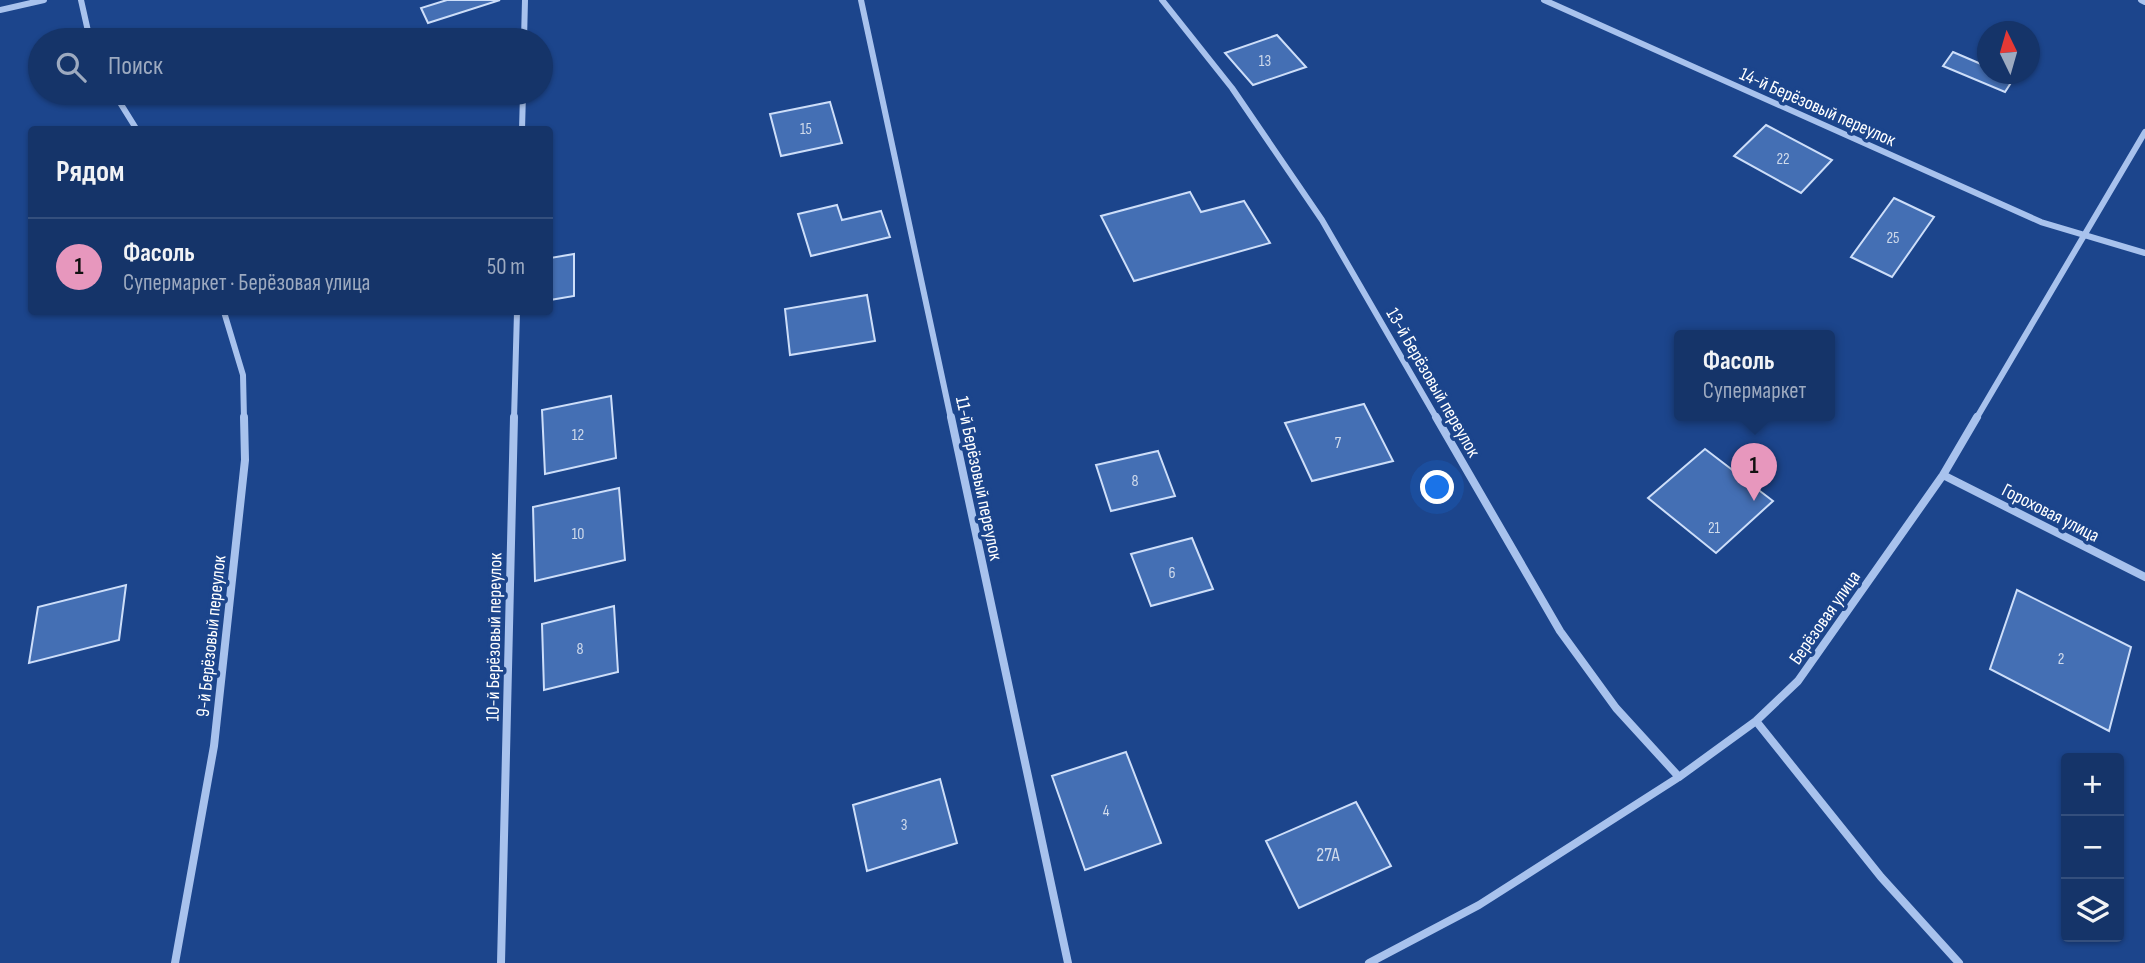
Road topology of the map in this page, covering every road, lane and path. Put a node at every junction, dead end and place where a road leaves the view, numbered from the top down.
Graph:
1 (44, 0) edge
2 (81, 0) edge
3 (525, 0) edge
4 (861, 0) edge
5 (1162, 0) edge
6 (1544, 0) edge
7 (0, 10) edge
8 (87, 28) edge
9 (524, 28) edge
10 (121, 105) edge
11 (523, 105) edge
12 (135, 126) edge
13 (522, 126) edge
14 (2145, 132) edge
15 (2082, 236) junction
16 (2145, 253) edge
17 (224, 315) edge
18 (517, 315) edge
19 (1943, 475) junction
20 (2145, 577) edge
21 (1756, 721) junction
22 (1679, 777) junction
23 (175, 963) edge
24 (500, 963) edge
25 (1068, 963) edge
26 (1369, 963) edge
27 (1959, 963) edge

1 - 7 street
2 - 8 street
3 - 9 street
4 - 25 street, 11-й Берёзовый переулок
5 - 22 street, 13-й Берёзовый переулок
6 - 15 street, 14-й Берёзовый переулок
10 - 12 street
11 - 13 street
14 - 15 street, Берёзовая улица
15 - 16 street, 14-й Берёзовый переулок
15 - 19 street, Берёзовая улица
17 - 23 street, 9-й Берёзовый переулок
18 - 24 street, 10-й Берёзовый переулок
19 - 20 street, Гороховая улица
19 - 21 street, Берёзовая улица
21 - 22 street, Берёзовая улица
21 - 27 street
22 - 26 street, Берёзовая улица

